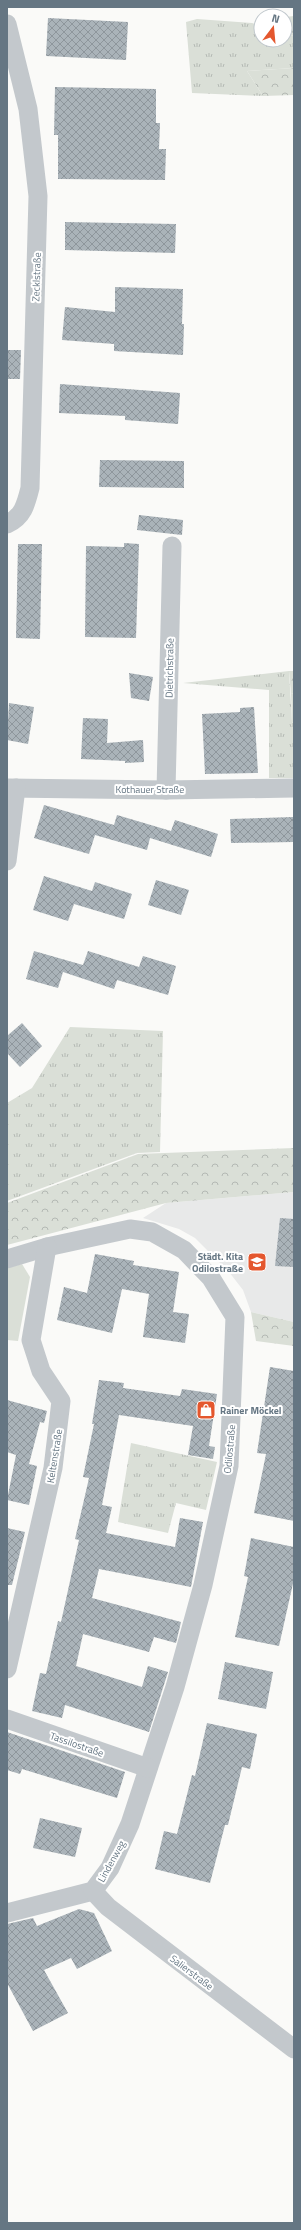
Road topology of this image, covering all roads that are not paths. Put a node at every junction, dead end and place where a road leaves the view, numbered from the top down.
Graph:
1 (7, 24) edge
2 (7, 524) edge
3 (172, 546) dead end
4 (12, 788) edge
5 (294, 788) edge
6 (166, 790) junction
7 (7, 861) edge
8 (47, 1246) junction
9 (7, 1259) edge
10 (7, 1669) edge
11 (7, 1719) edge
12 (148, 1768) junction
13 (93, 1891) junction
14 (7, 1913) edge
15 (294, 2049) edge

1 - 2 street, Zecklstraße
3 - 6 street, Dietrichstraße
4 - 6 street, Kothauer Straße
4 - 7 street
5 - 6 street, Kothauer Straße
8 - 9 street, Odilostraße
8 - 10 street, Keltenstraße
8 - 12 street, Odilostraße
11 - 12 street, Tassilostraße
12 - 13 street, Lindenweg
13 - 14 street, Lindenweg
13 - 15 street, Salierstraße

